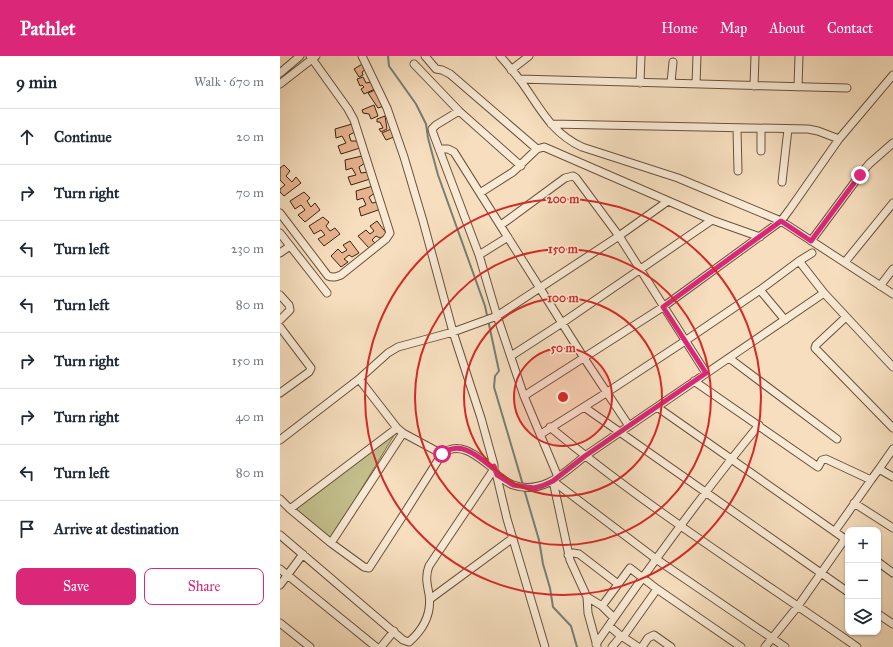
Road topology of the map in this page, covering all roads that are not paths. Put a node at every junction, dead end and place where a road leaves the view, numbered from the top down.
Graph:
1 (300, 56) edge
2 (362, 56) edge
3 (425, 56) edge
4 (500, 56) edge
5 (529, 56) edge
6 (641, 56) edge
7 (696, 56) edge
8 (755, 56) edge
9 (799, 56) edge
10 (312, 57) edge
11 (673, 62) dead end
12 (414, 64) dead end
13 (511, 70) junction
14 (280, 73) edge
15 (893, 75) edge
16 (519, 79) junction
17 (671, 82) junction
18 (640, 83) junction
19 (280, 84) edge
20 (696, 84) junction
21 (754, 86) junction
22 (798, 86) junction
23 (847, 88) dead end
24 (460, 111) junction
25 (551, 124) junction
26 (737, 129) junction
27 (761, 129) junction
28 (788, 129) junction
29 (839, 138) junction
30 (893, 143) edge
31 (439, 149) junction
32 (537, 149) junction
33 (761, 152) dead end
34 (521, 166) junction
35 (738, 171) dead end
36 (782, 182) dead end
37 (480, 193) junction
38 (668, 201) junction
39 (893, 203) edge
40 (280, 213) edge
41 (712, 220) junction
42 (781, 221) junction
43 (501, 225) junction
44 (280, 233) edge
45 (619, 236) junction
46 (508, 237) junction
47 (760, 237) junction
48 (811, 241) junction
49 (290, 246) junction
50 (812, 253) dead end
51 (280, 254) edge
52 (479, 255) junction
53 (799, 261) junction
54 (845, 262) junction
55 (893, 269) edge
56 (640, 270) junction
57 (880, 286) junction
58 (540, 288) junction
59 (760, 290) junction
60 (327, 293) dead end
61 (824, 293) junction
62 (893, 294) edge
63 (280, 295) edge
64 (663, 307) junction
65 (494, 317) junction
66 (846, 317) junction
67 (280, 320) edge
68 (785, 320) junction
69 (562, 323) junction
70 (280, 327) edge
71 (453, 332) junction
72 (685, 341) junction
73 (511, 356) junction
74 (584, 358) junction
75 (729, 358) junction
76 (893, 367) edge
77 (706, 373) junction
78 (359, 379) junction
79 (694, 381) junction
80 (280, 393) edge
81 (606, 393) junction
82 (524, 396) junction
83 (584, 407) junction
84 (658, 407) junction
85 (759, 425) junction
86 (629, 426) junction
87 (550, 427) junction
88 (893, 428) edge
89 (400, 431) junction
90 (620, 433) junction
91 (541, 434) junction
92 (838, 439) dead end
93 (280, 440) edge
94 (893, 449) edge
95 (442, 454) junction
96 (585, 456) junction
97 (731, 460) junction
98 (879, 469) junction
99 (495, 470) junction
100 (893, 477) edge
101 (555, 479) junction
102 (871, 480) junction
103 (706, 492) junction
104 (280, 499) edge
105 (854, 503) junction
106 (290, 509) junction
107 (681, 526) junction
108 (893, 528) edge
109 (835, 531) junction
110 (280, 535) edge
111 (513, 538) junction
112 (845, 539) edge
113 (845, 541) edge
114 (331, 543) junction
115 (303, 554) junction
116 (568, 555) junction
117 (656, 559) junction
118 (879, 563) edge
119 (280, 569) edge
120 (821, 573) junction
121 (893, 573) edge
122 (288, 576) junction
123 (643, 577) junction
124 (618, 584) junction
125 (280, 585) edge
126 (658, 589) junction
127 (845, 590) edge
128 (587, 596) junction
129 (430, 599) junction
130 (602, 606) junction
131 (798, 606) junction
132 (881, 616) edge
133 (614, 618) junction
134 (280, 623) edge
135 (893, 624) edge
136 (609, 626) junction
137 (394, 631) junction
138 (622, 637) junction
139 (772, 637) junction
140 (597, 646) edge
141 (310, 647) edge
142 (376, 647) edge
143 (381, 647) edge
144 (545, 647) edge
145 (612, 647) edge
146 (638, 647) edge
147 (642, 647) edge
148 (671, 647) edge
149 (741, 647) edge
150 (765, 647) edge
151 (785, 647) edge
152 (857, 647) edge

1 - 14 street
2 - 71 street
3 - 32 street
4 - 13 street
5 - 13 street
6 - 18 street
7 - 20 street
8 - 21 street
9 - 22 street
10 - 19 street
10 - 40 street
11 - 17 street
12 - 24 street
13 - 16 street
15 - 29 street
16 - 18 street
16 - 25 street
17 - 18 street
17 - 20 street
20 - 21 street
21 - 22 street
22 - 23 street
24 - 31 street
24 - 34 street
25 - 26 street
25 - 42 street
26 - 27 street
26 - 35 street
27 - 28 street
27 - 33 street
28 - 29 street
28 - 36 street
29 - 42 street
30 - 48 street
31 - 37 street
31 - 52 street
32 - 34 street
32 - 38 street
34 - 37 street
37 - 43 street
38 - 41 street
38 - 45 street
39 - 54 street
41 - 47 street
41 - 56 street
42 - 47 street
42 - 48 street
43 - 45 street
43 - 46 street
44 - 49 street
45 - 56 street
45 - 58 street
46 - 52 street
46 - 58 street
47 - 64 street
48 - 54 street
49 - 51 street
49 - 60 street
50 - 53 street
52 - 65 street
53 - 59 street
53 - 61 street
54 - 57 street
55 - 57 street
56 - 64 street
56 - 69 street
57 - 62 street
58 - 65 street
58 - 69 street
59 - 68 street
59 - 72 street
61 - 66 street
61 - 68 street
63 - 67 street
64 - 72 street
64 - 74 street
65 - 71 street
65 - 73 street
66 - 76 street
66 - 88 street
68 - 75 street
69 - 73 street
69 - 74 street
70 - 80 street
71 - 78 street
71 - 99 street
72 - 77 street
72 - 81 street
73 - 82 street
74 - 81 street
74 - 82 street
75 - 77 street
75 - 92 street
77 - 79 street
78 - 89 street
78 - 93 street
79 - 84 street
79 - 85 street
81 - 83 street
81 - 86 street
82 - 91 street
83 - 87 street
83 - 90 street
84 - 86 street
84 - 97 street
85 - 97 street
85 - 102 street
86 - 90 street
87 - 91 street
87 - 96 street
89 - 95 street
89 - 106 street
89 - 114 street
90 - 96 street
90 - 103 street
91 - 101 street
94 - 98 street
95 - 99 street
95 - 114 street
96 - 101 street
96 - 107 street
97 - 103 street
97 - 109 street
98 - 100 street
98 - 102 street
99 - 101 street
99 - 111 street
99 - 129 street
101 - 116 street
101 - 117 street
102 - 105 street
103 - 107 street
103 - 120 street
104 - 106 street
105 - 108 street
105 - 109 street
106 - 114 street
107 - 117 street
107 - 131 street
109 - 112 street
110 - 115 street
111 - 129 street
111 - 144 street
113 - 120 street
115 - 122 street
115 - 137 street
116 - 124 street
116 - 128 street
117 - 123 street
117 - 139 street
118 - 121 street
119 - 122 street
120 - 127 street
120 - 131 street
122 - 125 street
122 - 142 street
123 - 124 street
123 - 126 street
123 - 133 street
124 - 130 street
126 - 138 street
126 - 149 street
128 - 130 street
128 - 140 street
129 - 137 street
130 - 133 street
131 - 139 street
131 - 152 street
132 - 135 street
133 - 136 street
134 - 141 street
136 - 138 street
136 - 140 street
137 - 143 street
138 - 145 street
138 - 146 street
139 - 150 street
139 - 151 street
147 - 148 street

